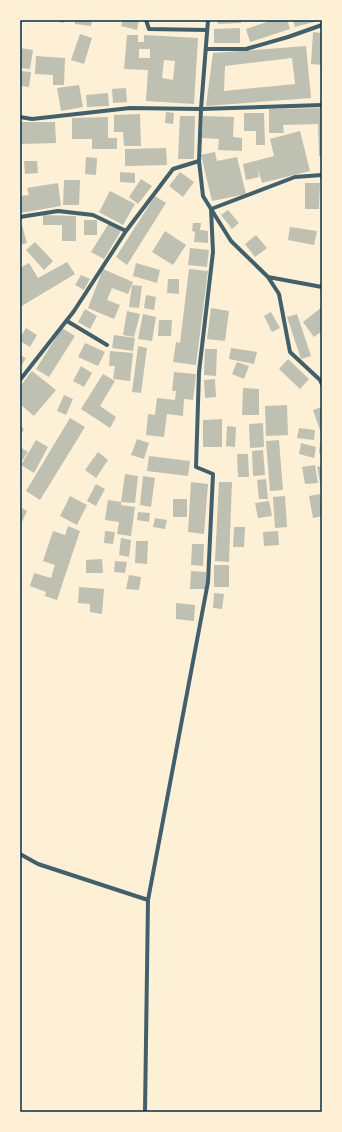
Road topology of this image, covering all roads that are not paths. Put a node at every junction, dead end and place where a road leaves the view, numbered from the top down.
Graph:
1 (146, 20) edge
2 (208, 20) edge
3 (322, 25) edge
4 (207, 30) junction
5 (206, 49) junction
6 (322, 105) edge
7 (201, 109) junction
8 (20, 117) edge
9 (199, 161) junction
10 (322, 175) edge
11 (211, 209) junction
12 (20, 217) edge
13 (126, 231) junction
14 (268, 277) junction
15 (322, 287) edge
16 (67, 321) junction
17 (107, 345) dead end
18 (20, 380) edge
19 (322, 384) edge
20 (20, 854) edge
21 (148, 900) junction
22 (145, 1112) edge

1 - 4 street
2 - 4 street
3 - 5 street
4 - 5 street
5 - 7 street
6 - 7 street
7 - 8 street
7 - 9 street
9 - 11 street
9 - 13 street
10 - 11 street
11 - 14 street
11 - 21 street
12 - 13 street
13 - 16 street
14 - 15 street
14 - 19 street
16 - 17 street
16 - 18 street
20 - 21 street
21 - 22 street

